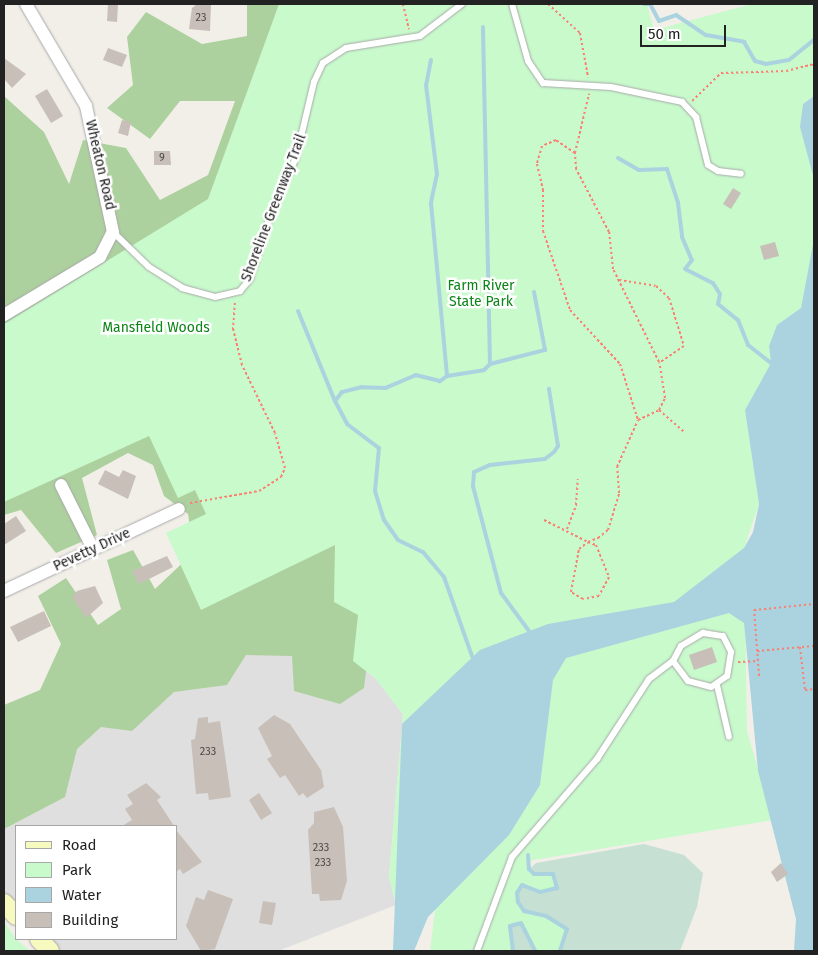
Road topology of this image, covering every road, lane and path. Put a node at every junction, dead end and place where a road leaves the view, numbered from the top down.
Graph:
1 (26, 4) edge
2 (404, 4) edge
3 (462, 4) edge
4 (512, 4) edge
5 (547, 5) edge
6 (411, 39) junction
7 (814, 64) edge
8 (589, 87) junction
9 (687, 106) junction
10 (575, 153) junction
11 (742, 174) dead end
12 (113, 232) junction
13 (619, 280) junction
14 (234, 294) junction
15 (4, 315) edge
16 (659, 362) junction
17 (659, 410) junction
18 (638, 420) junction
19 (684, 432) dead end
20 (578, 479) dead end
21 (61, 485) dead end
22 (179, 509) joint
23 (544, 520) dead end
24 (567, 529) junction
25 (588, 542) junction
26 (93, 550) junction
27 (4, 590) edge
28 (814, 604) edge
29 (814, 646) edge
30 (800, 647) junction
31 (757, 651) junction
32 (673, 661) junction
33 (758, 661) junction
34 (746, 662) dead end
35 (759, 676) dead end
36 (717, 685) junction
37 (814, 689) edge
38 (729, 737) dead end
39 (4, 903) edge
40 (15, 915) edge
41 (40, 940) edge
42 (50, 951) edge
43 (477, 951) edge

1 - 12 street, Wheaton Road
2 - 6 path
3 - 6 lane, Shoreline Greenway Trail
4 - 8 lane
5 - 8 path
6 - 14 lane, Shoreline Greenway Trail
7 - 9 path
8 - 9 lane
8 - 10 path
9 - 11 lane
10 - 13 path
10 - 18 path
12 - 14 lane
12 - 15 street
13 - 16 path
13 - 16 path
14 - 22 path, Shoreline Greenway Trail
16 - 17 path
17 - 18 path
17 - 19 path
18 - 25 path
20 - 24 path
21 - 26 street
22 - 26 street, Pevetty Drive
23 - 24 path
24 - 25 path
25 - 25 path
26 - 27 street, Pevetty Drive
28 - 31 path
29 - 30 path
30 - 31 path
30 - 37 path
31 - 33 path
32 - 36 lane
32 - 36 lane
32 - 43 lane
33 - 34 path
33 - 35 path
36 - 38 lane
39 - 40 street
41 - 42 street

